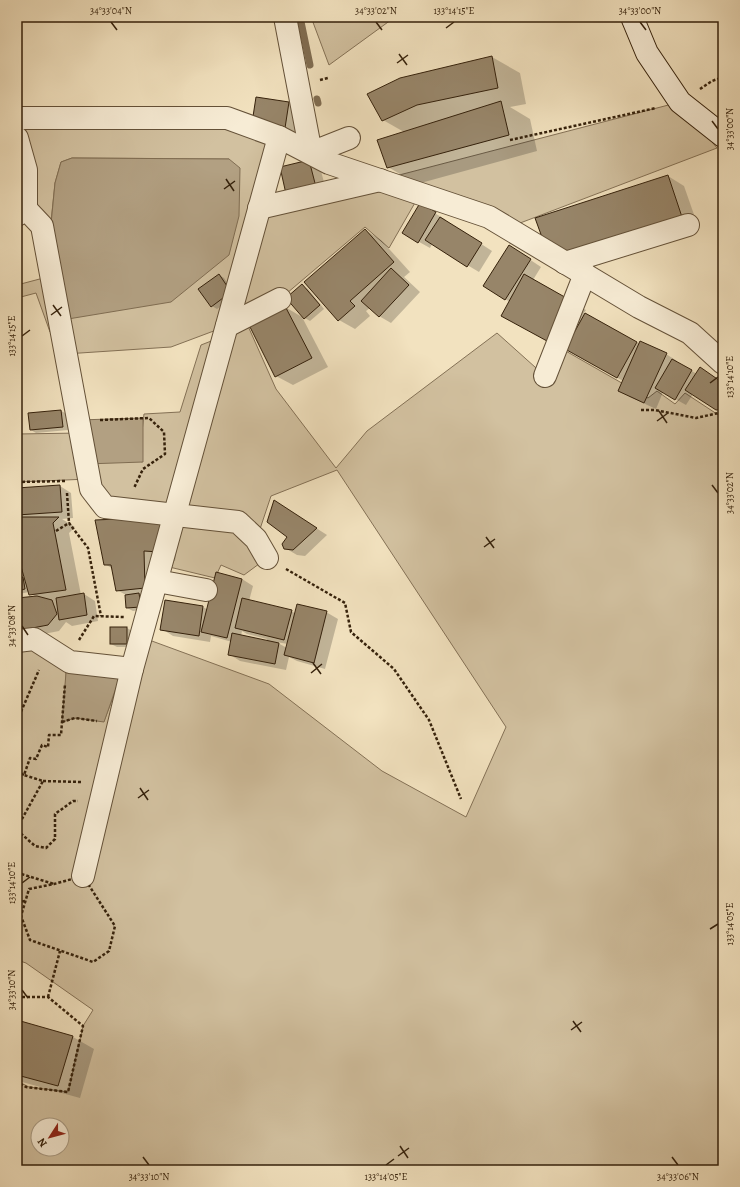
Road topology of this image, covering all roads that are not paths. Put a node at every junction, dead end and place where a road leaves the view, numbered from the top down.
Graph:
1 (286, 17) edge
2 (632, 17) edge
3 (17, 118) edge
4 (723, 136) edge
5 (279, 137) junction
6 (17, 138) edge
7 (348, 138) dead end
8 (311, 153) junction
9 (380, 180) junction
10 (259, 208) junction
11 (22, 212) edge
12 (688, 225) dead end
13 (565, 263) junction
14 (585, 274) junction
15 (280, 299) dead end
16 (227, 326) junction
17 (723, 363) edge
18 (545, 376) dead end
19 (175, 516) junction
20 (267, 558) road end
21 (156, 581) junction
22 (206, 590) dead end
23 (29, 640) edge
24 (132, 669) junction
25 (83, 876) road end

1 - 8 street
2 - 4 street
3 - 5 street
5 - 8 street
5 - 10 street
6 - 11 street
7 - 8 street
8 - 9 street
9 - 10 street
9 - 13 street
10 - 16 street
11 - 19 street
12 - 13 street
13 - 14 street
14 - 17 street
14 - 18 street
15 - 16 street
16 - 19 street
19 - 20 street
19 - 21 street
21 - 22 street
21 - 24 street
23 - 24 street
24 - 25 street

